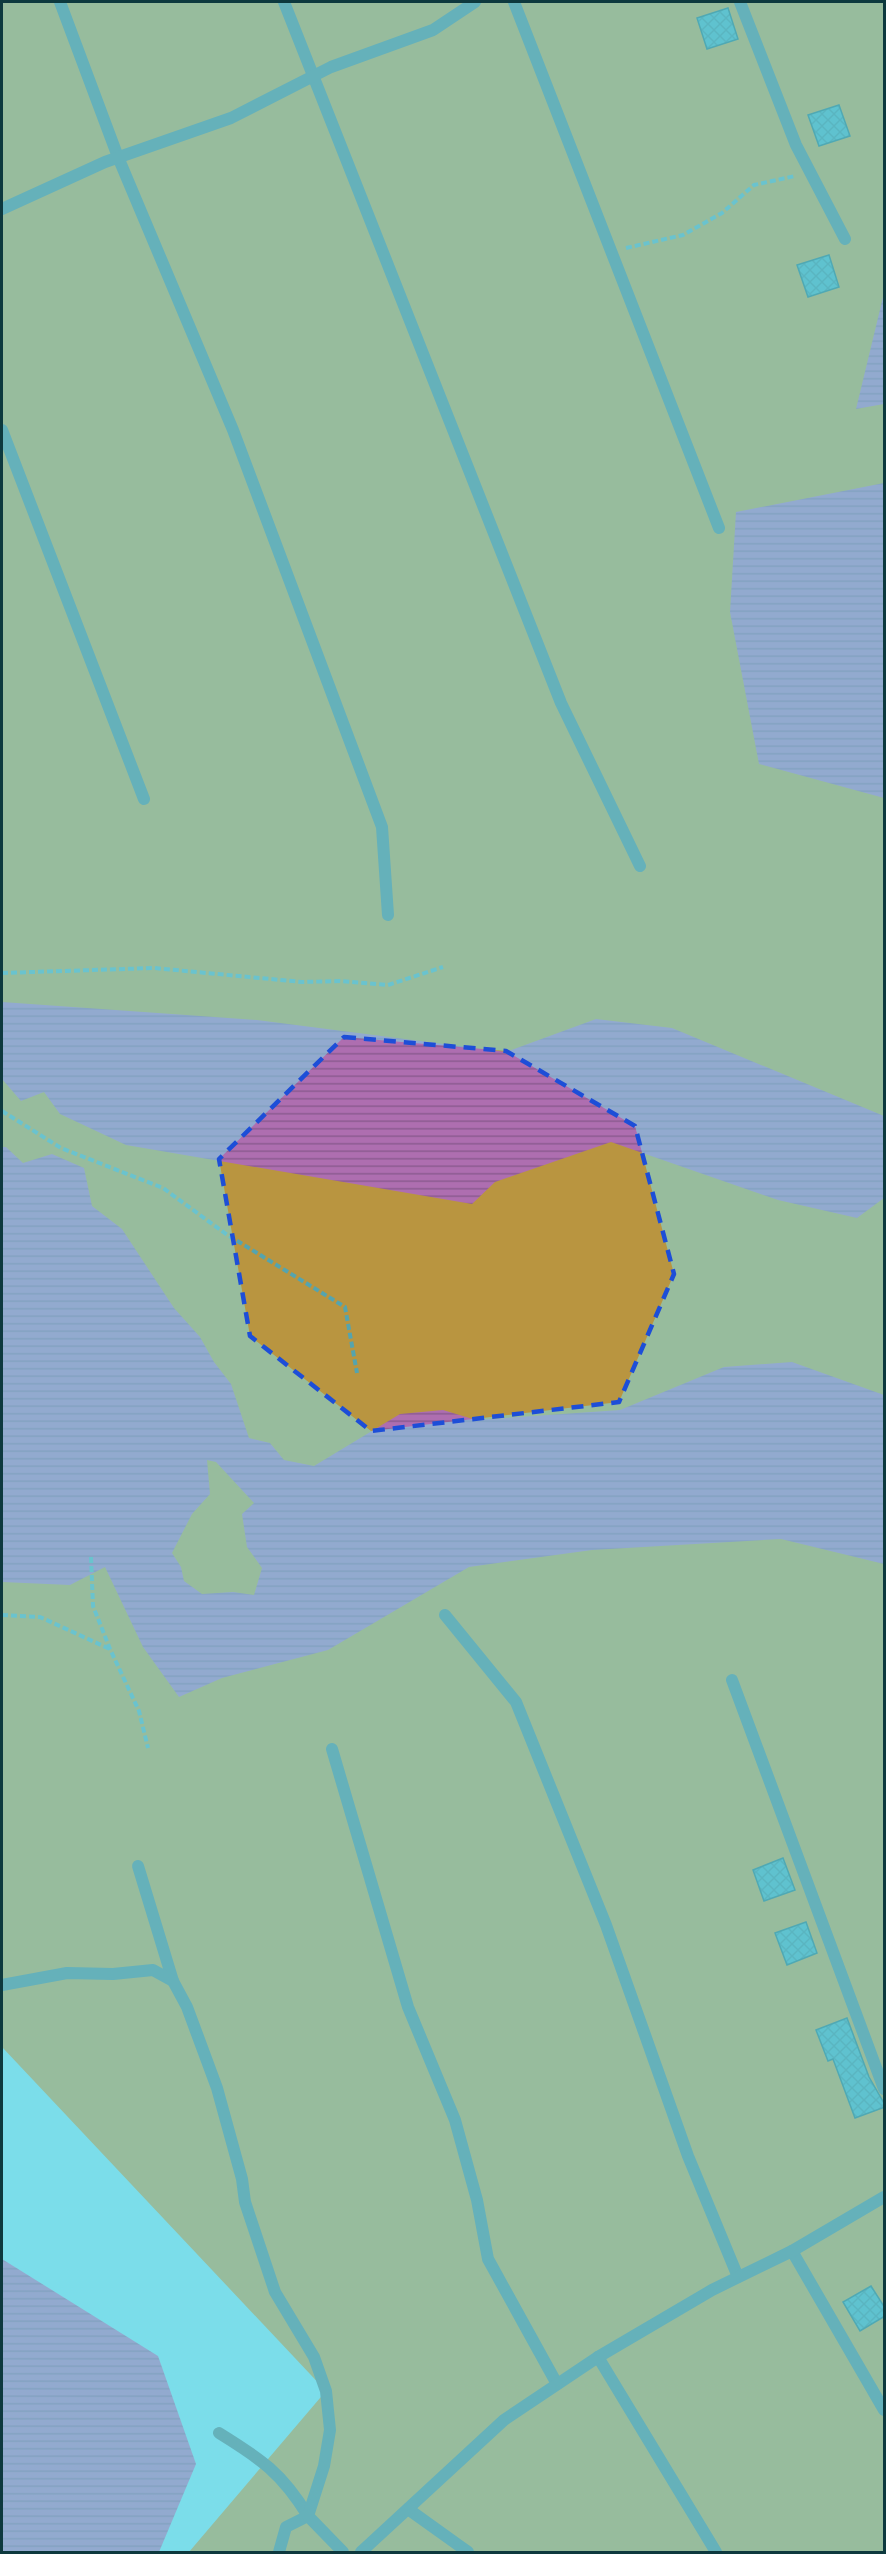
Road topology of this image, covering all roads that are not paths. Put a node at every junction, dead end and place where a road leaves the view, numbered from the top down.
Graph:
1 (60, 2) edge
2 (284, 2) edge
3 (476, 2) edge
4 (514, 2) edge
5 (740, 2) edge
6 (313, 76) junction
7 (118, 157) junction
8 (2, 209) edge
9 (845, 240) dead end
10 (2, 430) edge
11 (719, 528) dead end
12 (144, 799) dead end
13 (640, 866) dead end
14 (388, 915) dead end
15 (445, 1615) dead end
16 (732, 1680) dead end
17 (332, 1749) dead end
18 (138, 1866) dead end
19 (173, 1981) junction
20 (2, 1985) edge
21 (885, 2089) edge
22 (885, 2197) edge
23 (792, 2251) junction
24 (738, 2277) junction
25 (598, 2357) junction
26 (557, 2384) junction
27 (885, 2410) edge
28 (219, 2433) dead end
29 (408, 2509) junction
30 (308, 2516) junction
31 (279, 2553) edge
32 (343, 2553) edge
33 (361, 2553) edge
34 (468, 2553) edge
35 (716, 2553) edge

1 - 7 street
2 - 6 street
3 - 6 street
4 - 11 street
5 - 9 street
6 - 7 street
6 - 13 street
7 - 8 street
7 - 14 street
10 - 12 street
15 - 24 street
16 - 21 street
17 - 26 street
18 - 19 street
19 - 20 street
19 - 30 street
22 - 23 street
23 - 24 street
23 - 27 street
24 - 25 street
25 - 26 street
25 - 35 street
26 - 29 street
28 - 30 street
29 - 33 street
29 - 34 street
30 - 31 street
30 - 32 street

